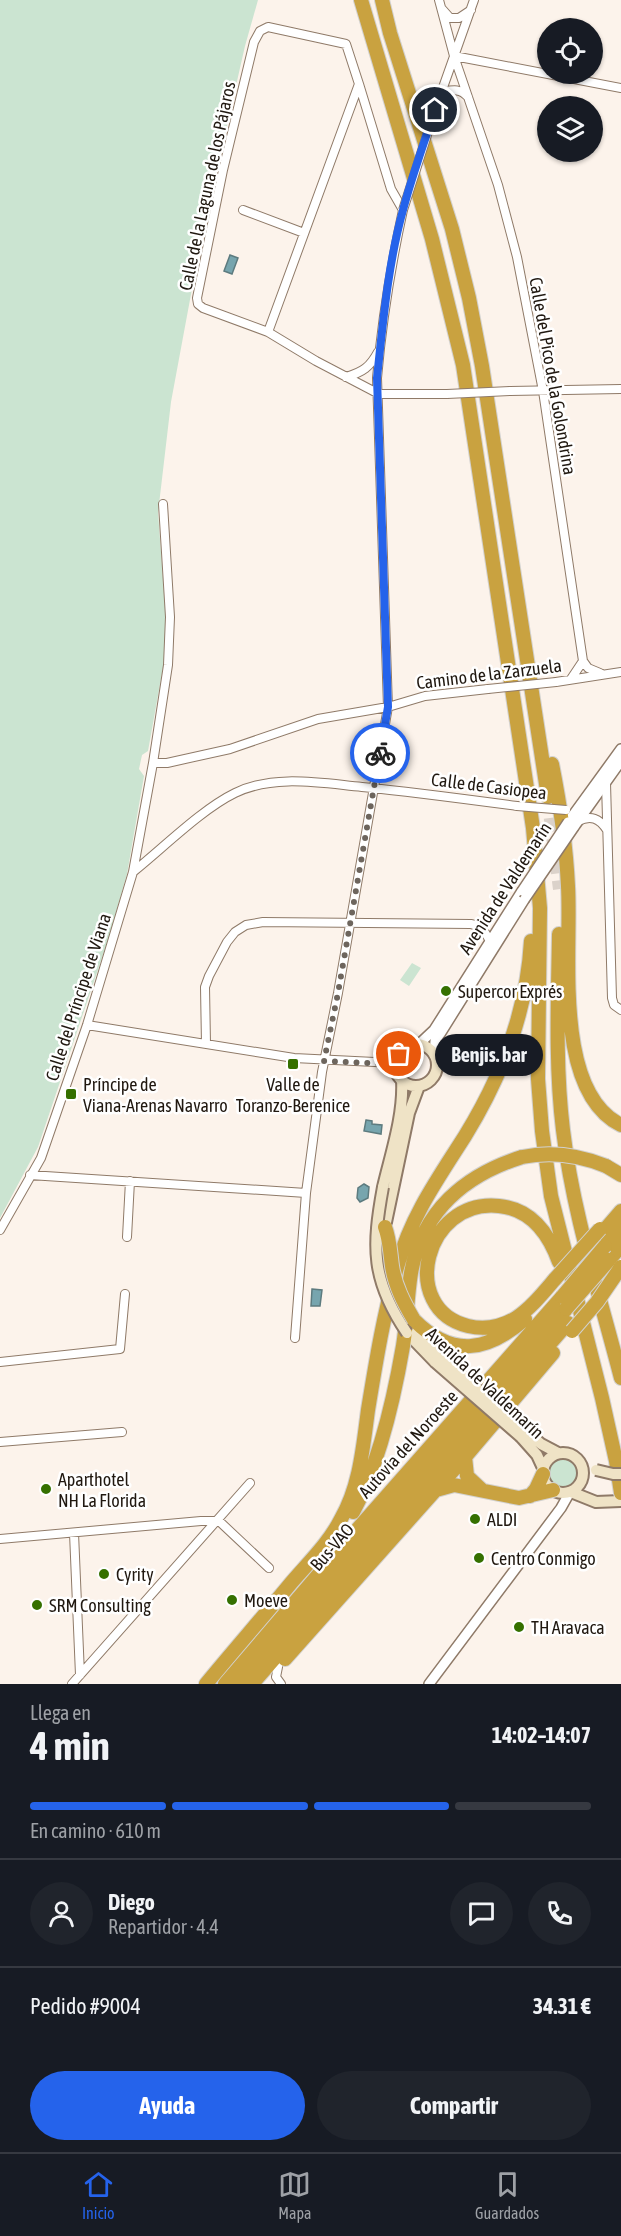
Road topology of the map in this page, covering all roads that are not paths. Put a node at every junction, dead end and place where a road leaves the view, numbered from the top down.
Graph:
1 (361, 0) edge
2 (382, 0) edge
3 (474, 0) edge
4 (440, 4) edge
5 (471, 10) junction
6 (454, 56) junction
7 (359, 84) junction
8 (621, 88) edge
9 (441, 92) junction
10 (471, 101) junction
11 (243, 210) dead end
12 (403, 210) junction
13 (304, 233) junction
14 (268, 332) junction
15 (380, 348) junction
16 (346, 377) junction
17 (621, 389) edge
18 (543, 391) junction
19 (379, 394) junction
20 (163, 504) dead end
21 (509, 537) junction
22 (582, 661) junction
23 (621, 672) edge
24 (601, 674) junction
25 (571, 679) junction
26 (388, 707) junction
27 (621, 749) edge
28 (621, 761) edge
29 (153, 763) junction
30 (606, 783) junction
31 (374, 788) junction
32 (548, 797) tunnel mouth
33 (607, 813) junction
34 (574, 818) junction
35 (599, 820) junction
36 (533, 828) junction
37 (608, 831) junction
38 (133, 872) junction
39 (560, 889) tunnel mouth
40 (523, 895) junction
41 (349, 923) junction
42 (490, 941) junction
43 (621, 1010) edge
44 (87, 1025) junction
45 (206, 1044) junction
46 (418, 1045) junction
47 (434, 1055) junction
48 (324, 1061) junction
49 (395, 1063) junction
50 (402, 1080) junction
51 (419, 1086) junction
52 (621, 1125) edge
53 (30, 1175) junction
54 (621, 1175) edge
55 (130, 1181) junction
56 (306, 1192) junction
57 (621, 1209) edge
58 (582, 1225) junction
59 (385, 1227) joint
60 (621, 1228) edge
61 (0, 1230) edge
62 (127, 1238) dead end
63 (621, 1246) edge
64 (610, 1250) edge
65 (556, 1281) junction
66 (125, 1294) dead end
67 (567, 1315) junction
68 (411, 1326) junction
69 (295, 1338) dead end
70 (621, 1346) edge
71 (0, 1362) edge
72 (621, 1378) edge
73 (602, 1398) junction
74 (122, 1432) dead end
75 (523, 1434) junction
76 (0, 1442) edge
77 (558, 1453) junction
78 (465, 1457) junction
79 (580, 1462) junction
80 (543, 1471) junction
81 (621, 1474) edge
82 (250, 1483) dead end
83 (436, 1490) junction
84 (554, 1491) junction
85 (486, 1492) junction
86 (570, 1492) junction
87 (621, 1493) edge
88 (530, 1497) junction
89 (621, 1501) edge
90 (561, 1508) junction
91 (219, 1521) junction
92 (74, 1533) junction
93 (0, 1539) edge
94 (269, 1568) dead end
95 (278, 1667) junction
96 (78, 1680) edge
97 (207, 1684) edge
98 (213, 1684) edge
99 (225, 1684) edge
100 (239, 1684) edge
101 (252, 1684) edge
102 (263, 1684) edge
103 (281, 1684) edge
104 (429, 1684) edge

1 - 36 highway
2 - 21 highway
3 - 5 street
4 - 5 street, Calle del Pico de la Golondrina
4 - 6 street, Calle del Pico de la Golondrina
5 - 6 street
6 - 8 street
6 - 9 street
6 - 10 street, Calle del Pico de la Golondrina
7 - 12 street
7 - 13 street
7 - 14 street, Calle de la Laguna de los Pájaros
9 - 10 street
9 - 12 street, bridge
10 - 18 street, Calle del Pico de la Golondrina
11 - 13 street
12 - 15 street
13 - 14 street
14 - 16 street, Calle de la Laguna de los Pájaros
15 - 16 street
15 - 19 street
16 - 19 street, Calle de la Laguna de los Pájaros
17 - 18 street, Calle de la Laguna de los Pájaros
18 - 19 street, Calle de la Laguna de los Pájaros, bridge
18 - 22 street, Calle del Pico de la Golondrina
19 - 26 street
20 - 29 street, Calle del Príncipe de Viana
21 - 32 highway
21 - 52 highway
22 - 24 street
22 - 25 street
23 - 24 street, Camino de la Zarzuela
24 - 25 street, Camino de la Zarzuela
25 - 26 street, Camino de la Zarzuela, bridge
26 - 29 street, Camino de la Zarzuela
26 - 31 street
27 - 34 street, Avenida de Valdemarín
28 - 30 street, Avenida de Valdemarín
29 - 38 street, Calle del Príncipe de Viana
30 - 33 street
30 - 34 street, Avenida de Valdemarín
31 - 34 street, Calle de Casiopea, bridge
31 - 38 street, Calle de Casiopea
31 - 41 street
33 - 35 street
33 - 37 street
34 - 35 street, Calle de Casiopea
34 - 40 street, Avenida de Valdemarín, bridge
35 - 37 street
36 - 73 highway
36 - 97 highway
37 - 43 street
38 - 44 street, Calle del Príncipe de Viana
39 - 58 highway
40 - 42 street, Avenida de Valdemarín
40 - 47 street, Avenida de Valdemarín
41 - 42 street
41 - 45 street
41 - 48 street
42 - 46 street, Avenida de Valdemarín
44 - 45 street
44 - 53 street, Calle del Príncipe de Viana
45 - 48 street
46 - 47 main road
46 - 49 main road
47 - 51 main road
48 - 49 street
48 - 56 street
49 - 50 main road
50 - 51 main road
50 - 68 main road, Avenida de Valdemarín, bridge
51 - 59 main road
53 - 55 street
53 - 61 street, Calle del Príncipe de Viana
54 - 98 highway, bridge
55 - 56 street
55 - 62 street
56 - 69 street
57 - 64 highway
58 - 70 highway
58 - 72 highway
59 - 68 highway, bridge
60 - 64 highway, Autovía del Noroeste
63 - 64 highway
64 - 65 highway, bridge
64 - 67 highway, Autovía del Noroeste, bridge
64 - 67 highway, Autovía del Noroeste, bridge
65 - 68 highway
65 - 73 highway
66 - 71 street
67 - 78 highway
67 - 99 highway, Autovía del Noroeste
67 - 100 highway, Bus-VAO
67 - 101 highway, Autovía del Noroeste
68 - 75 main road, Avenida de Valdemarín, bridge
73 - 87 highway
74 - 76 street
75 - 77 main road, Avenida de Valdemarín
75 - 80 main road, Avenida de Valdemarín
77 - 79 main road
77 - 80 main road
78 - 83 highway
78 - 85 highway
79 - 81 main road, bridge
79 - 86 main road
80 - 84 main road
80 - 88 highway
82 - 91 street
83 - 85 highway
83 - 95 highway
84 - 86 main road
84 - 88 highway
84 - 90 street
85 - 88 highway
86 - 89 main road
86 - 90 street
90 - 104 street
91 - 92 street
91 - 94 street
91 - 96 street
92 - 93 street
92 - 96 street
95 - 102 highway
95 - 103 street

